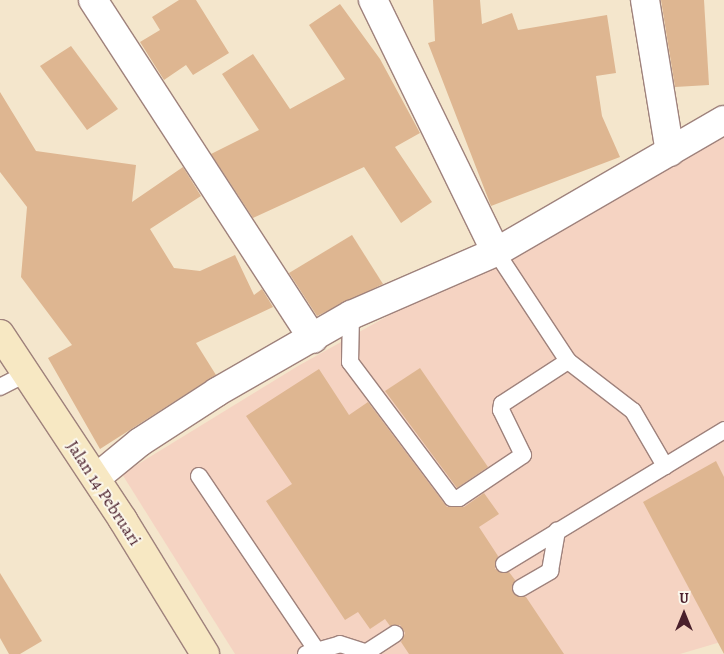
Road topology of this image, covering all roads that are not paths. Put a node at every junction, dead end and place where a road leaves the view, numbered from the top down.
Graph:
1 (94, 0) edge
2 (373, 0) edge
3 (645, 0) edge
4 (724, 120) edge
5 (670, 152) junction
6 (496, 252) junction
7 (350, 315) junction
8 (0, 334) edge
9 (313, 339) junction
10 (568, 361) junction
11 (25, 374) junction
12 (0, 387) edge
13 (724, 430) edge
14 (665, 466) junction
15 (199, 476) dead end
16 (96, 478) junction
17 (558, 531) junction
18 (504, 564) dead end
19 (521, 588) dead end
20 (395, 634) dead end
21 (310, 651) edge
22 (204, 654) edge
23 (364, 654) edge
24 (370, 654) edge

1 - 9 street
2 - 6 street
3 - 5 street
4 - 5 street
5 - 6 street
6 - 7 street
6 - 10 lane
7 - 9 street
7 - 10 lane
8 - 11 main road, Jalan 14 Pebruari
9 - 16 street
10 - 14 lane
11 - 12 lane
11 - 16 main road, Jalan 14 Pebruari
13 - 14 lane
14 - 17 lane
15 - 21 lane
16 - 22 main road, Jalan 14 Pebruari
17 - 18 lane
17 - 19 lane
20 - 23 lane
21 - 23 lane
23 - 24 lane

